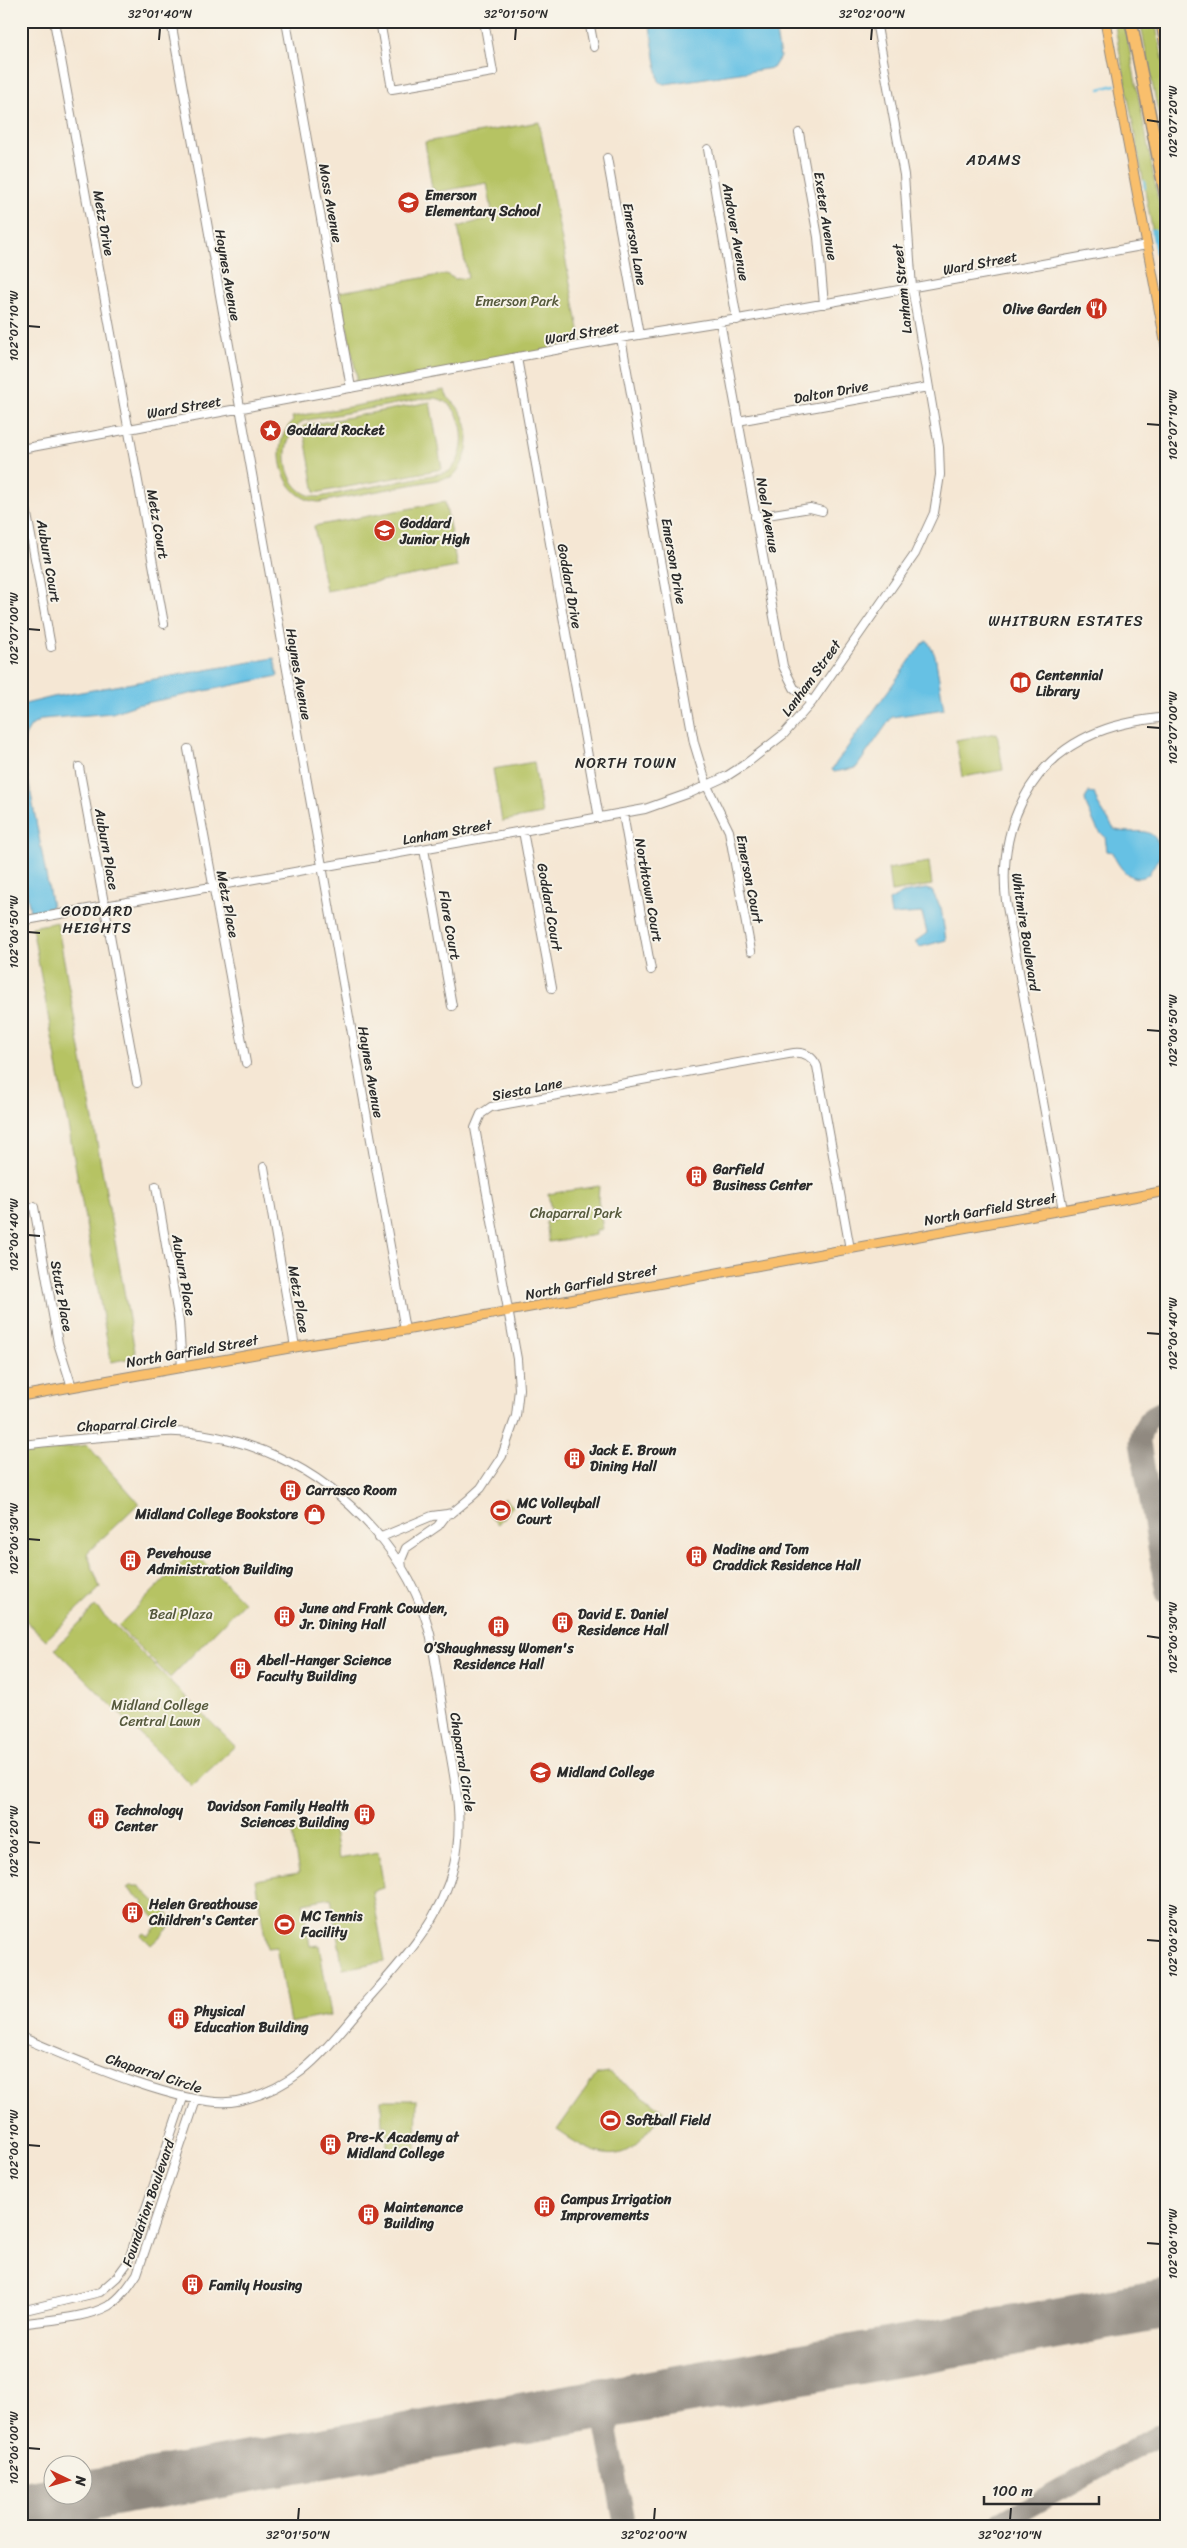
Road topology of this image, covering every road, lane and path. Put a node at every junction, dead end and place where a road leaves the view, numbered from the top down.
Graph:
1 (54, 21) edge
2 (171, 21) edge
3 (286, 21) edge
4 (380, 21) edge
5 (484, 21) edge
6 (589, 21) edge
7 (876, 21) edge
8 (1105, 21) edge
9 (1132, 21) edge
10 (1162, 21) edge
11 (1166, 44) edge
12 (594, 47) dead end
13 (799, 132) dead end
14 (708, 149) dead end
15 (607, 158) dead end
16 (1166, 197) edge
17 (1147, 244) junction
18 (912, 288) junction
19 (824, 304) junction
20 (737, 320) junction
21 (720, 321) junction
22 (639, 335) junction
23 (621, 338) junction
24 (1166, 346) edge
25 (516, 358) junction
26 (928, 387) junction
27 (351, 388) junction
28 (239, 409) junction
29 (738, 421) junction
30 (128, 429) junction
31 (21, 449) edge
32 (21, 481) edge
33 (822, 511) dead end
34 (755, 518) junction
35 (164, 624) dead end
36 (52, 647) dead end
37 (812, 702) junction
38 (1166, 717) edge
39 (188, 749) dead end
40 (79, 767) dead end
41 (707, 786) junction
42 (623, 814) junction
43 (599, 818) junction
44 (523, 831) junction
45 (424, 849) junction
46 (322, 868) junction
47 (212, 887) junction
48 (104, 907) junction
49 (21, 921) edge
50 (751, 951) dead end
51 (651, 970) dead end
52 (552, 988) dead end
53 (452, 1006) dead end
54 (246, 1063) dead end
55 (137, 1083) dead end
56 (264, 1167) dead end
57 (156, 1186) dead end
58 (1166, 1191) edge
59 (34, 1207) dead end
60 (1063, 1210) junction
61 (850, 1249) junction
62 (508, 1311) junction
63 (406, 1330) junction
64 (295, 1347) junction
65 (182, 1368) junction
66 (72, 1387) junction
67 (21, 1396) edge
68 (21, 1445) edge
69 (447, 1514) junction
70 (379, 1538) junction
71 (403, 1572) junction
72 (21, 2037) edge
73 (183, 2098) junction
74 (196, 2100) junction
75 (23, 2310) edge
76 (24, 2324) edge

1 - 30 street, Metz Drive
2 - 28 street, Haynes Avenue
3 - 27 street, Moss Avenue
4 - 5 street
6 - 12 street
7 - 18 street, Lanham Street
8 - 17 main road
9 - 16 highway
10 - 11 highway
13 - 19 street, Exeter Avenue
14 - 20 street, Andover Avenue
15 - 22 street, Emerson Lane
17 - 18 street, Ward Street
17 - 24 main road
18 - 19 street, Ward Street
18 - 26 street, Lanham Street
19 - 20 street, Ward Street
20 - 21 street, Ward Street
21 - 22 street, Ward Street
21 - 29 street, Noel Avenue
22 - 23 street, Ward Street
23 - 25 street, Ward Street
23 - 41 street, Emerson Drive
25 - 27 street, Ward Street
25 - 43 street, Goddard Drive
26 - 29 street, Dalton Drive
26 - 37 street, Lanham Street
27 - 28 street, Ward Street
28 - 30 street, Ward Street
28 - 46 street, Haynes Avenue
29 - 34 street, Noel Avenue
30 - 31 street, Ward Street
30 - 35 street, Metz Court
32 - 36 street, Auburn Court
33 - 34 street
34 - 37 street, Noel Avenue
37 - 41 street, Lanham Street
38 - 60 street, Whitmire Boulevard
39 - 47 street, Metz Place
40 - 48 street, Auburn Place
41 - 42 street, Lanham Street
41 - 50 street, Emerson Court
42 - 43 street, Lanham Street
42 - 51 street, Northtown Court
43 - 44 street, Lanham Street
44 - 45 street, Lanham Street
44 - 52 street, Goddard Court
45 - 46 street, Lanham Street
45 - 53 street, Flare Court
46 - 47 street, Lanham Street
46 - 63 street, Haynes Avenue
47 - 48 street, Lanham Street
47 - 54 street, Metz Place
48 - 49 street, Lanham Street
48 - 55 street, Auburn Place
56 - 64 street, Metz Place
57 - 65 street, Auburn Place
58 - 60 main road, North Garfield Street
59 - 66 street, Stutz Place
60 - 61 main road, North Garfield Street
61 - 62 main road, North Garfield Street
61 - 62 street, Siesta Lane
62 - 63 main road, North Garfield Street
62 - 69 street, Siesta Lane
63 - 64 main road, North Garfield Street
64 - 65 main road, North Garfield Street
65 - 66 main road, North Garfield Street
66 - 67 main road, North Garfield Street
68 - 70 street, Chaparral Circle
69 - 70 street, Siesta Lane
69 - 71 street, Siesta Lane
70 - 71 street, Chaparral Circle
71 - 74 street, Chaparral Circle
72 - 73 street, Chaparral Circle
73 - 74 street, Chaparral Circle
73 - 75 street, Foundation Boulevard
74 - 76 street, Foundation Boulevard
75 - 76 street

